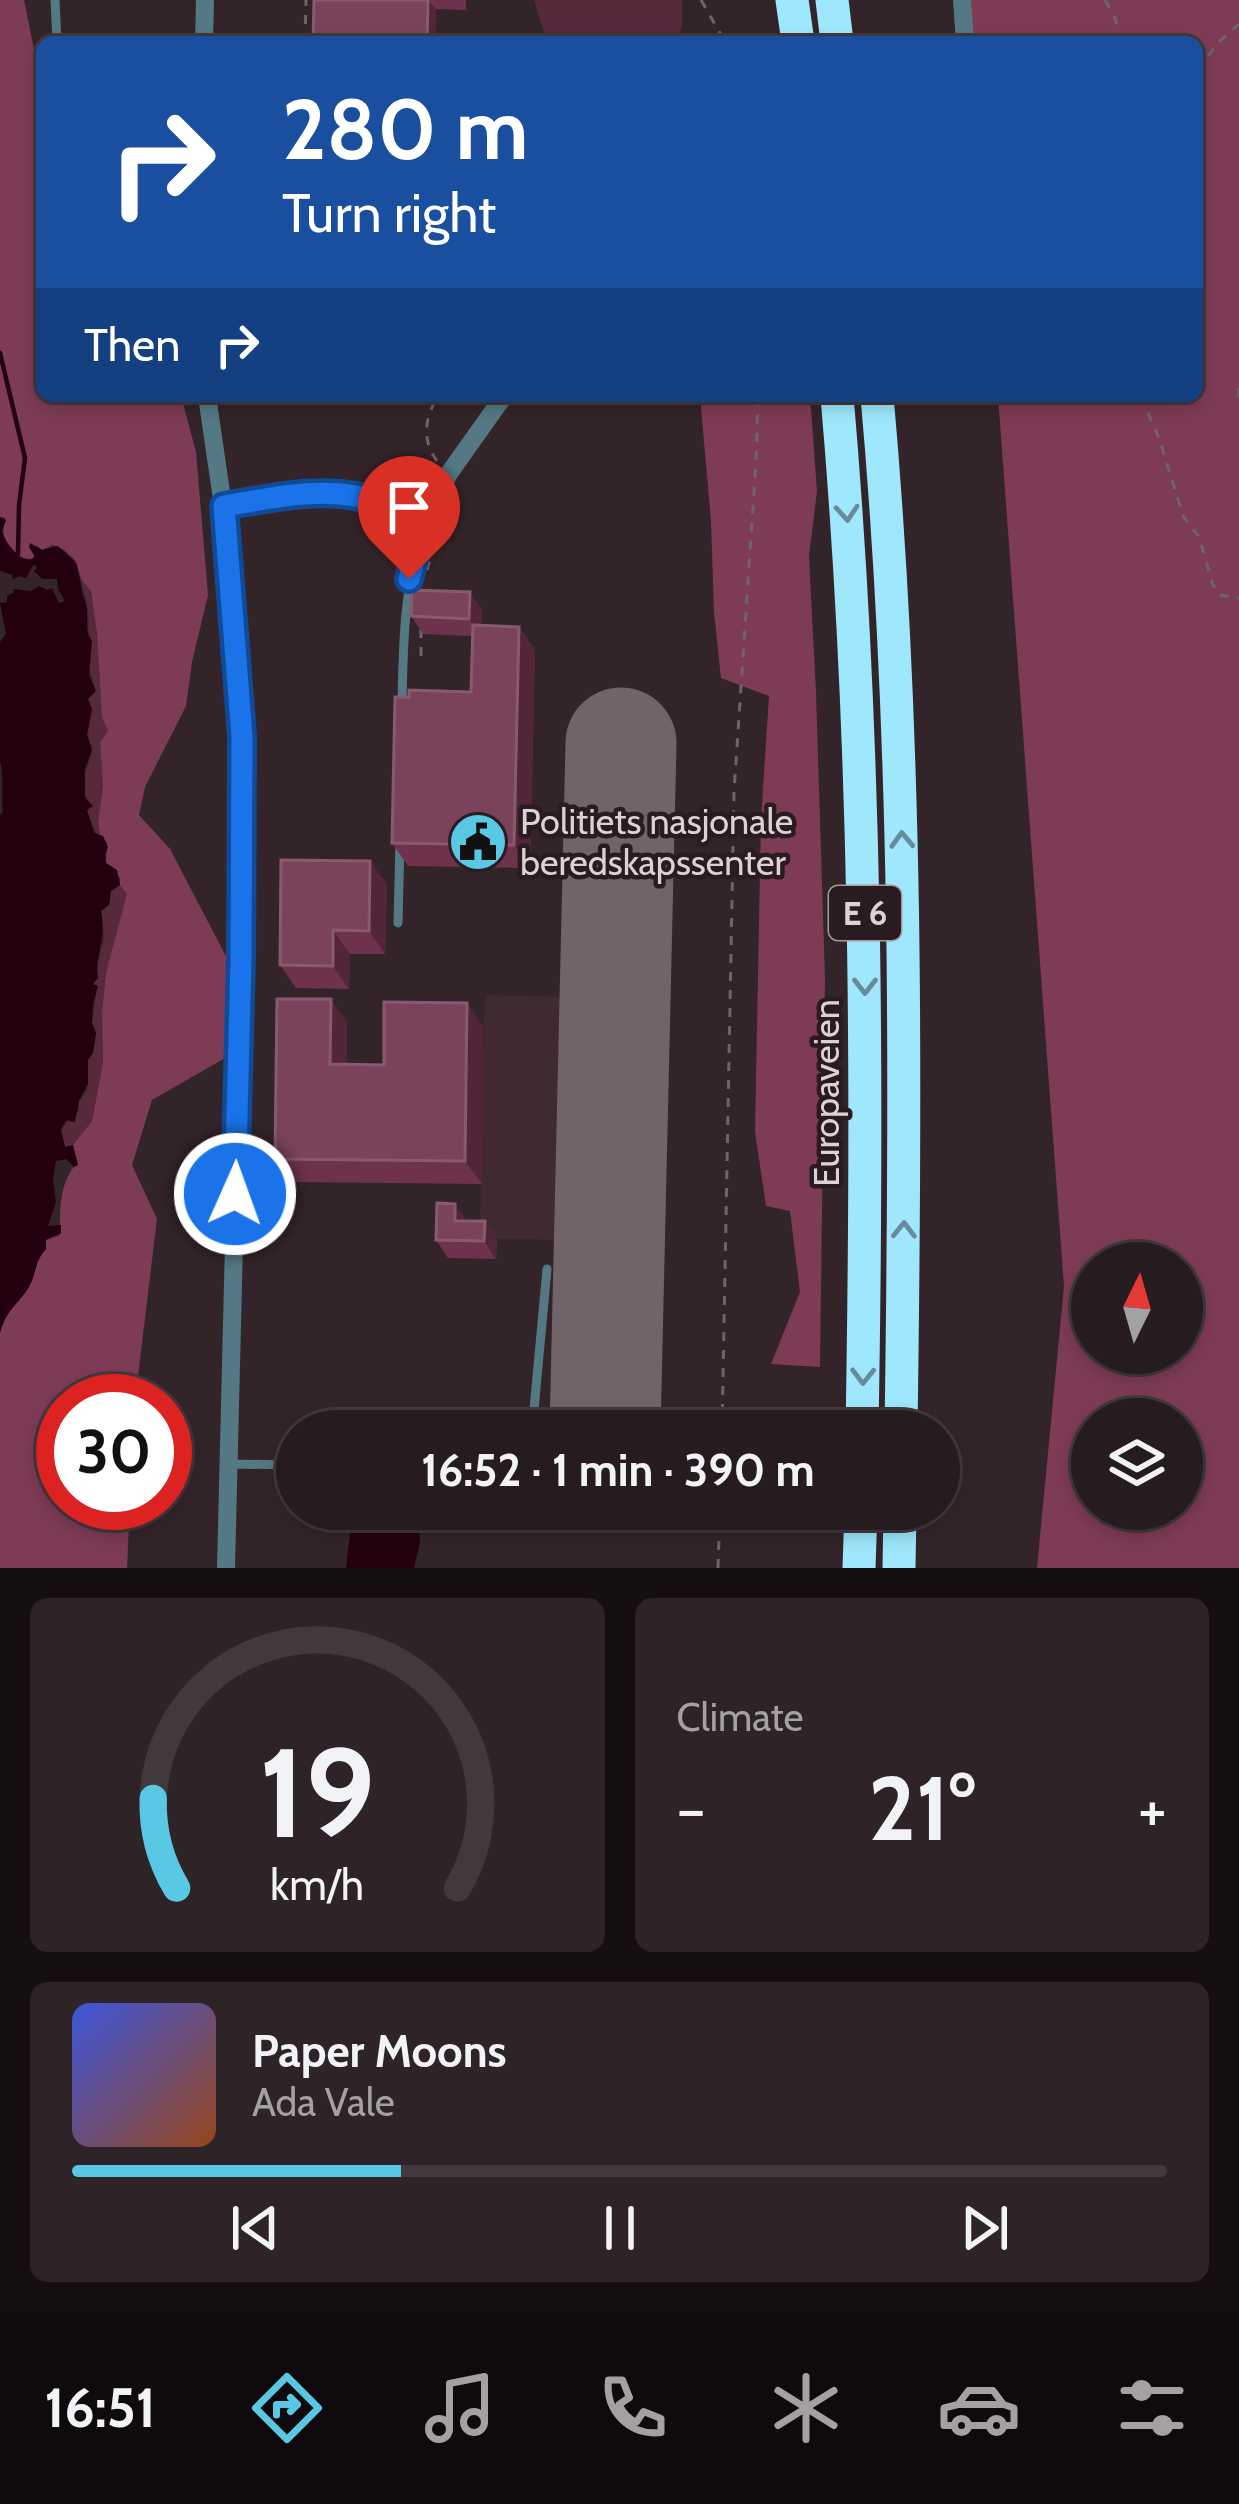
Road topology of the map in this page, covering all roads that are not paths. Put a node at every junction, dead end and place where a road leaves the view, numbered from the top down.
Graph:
1 (56, 0) edge
2 (206, 0) edge
3 (792, 0) edge
4 (832, 0) edge
5 (962, 0) edge
6 (57, 36) edge
7 (204, 36) edge
8 (797, 36) edge
9 (837, 36) edge
10 (965, 36) edge
11 (208, 402) edge
12 (500, 402) edge
13 (837, 402) edge
14 (878, 402) edge
15 (224, 506) junction
16 (424, 520) junction
17 (401, 714) edge
18 (400, 830) edge
19 (398, 923) dead end
20 (547, 1268) dead end
21 (534, 1410) edge
22 (862, 1410) edge
23 (901, 1410) edge
24 (229, 1464) junction
25 (276, 1465) edge
26 (860, 1530) edge
27 (900, 1530) edge
28 (226, 1568) edge
29 (859, 1568) edge
30 (899, 1568) edge

1 - 6 lane
2 - 7 street
3 - 8 highway
4 - 9 highway
5 - 10 street
11 - 15 street
12 - 16 street
13 -> 22 highway, Europaveien / E 6
23 -> 14 highway, E 6
15 - 16 street
15 - 24 street
16 - 17 lane
18 - 19 lane
20 - 21 lane
24 - 25 lane
24 - 28 street
26 - 29 highway
27 - 30 highway

